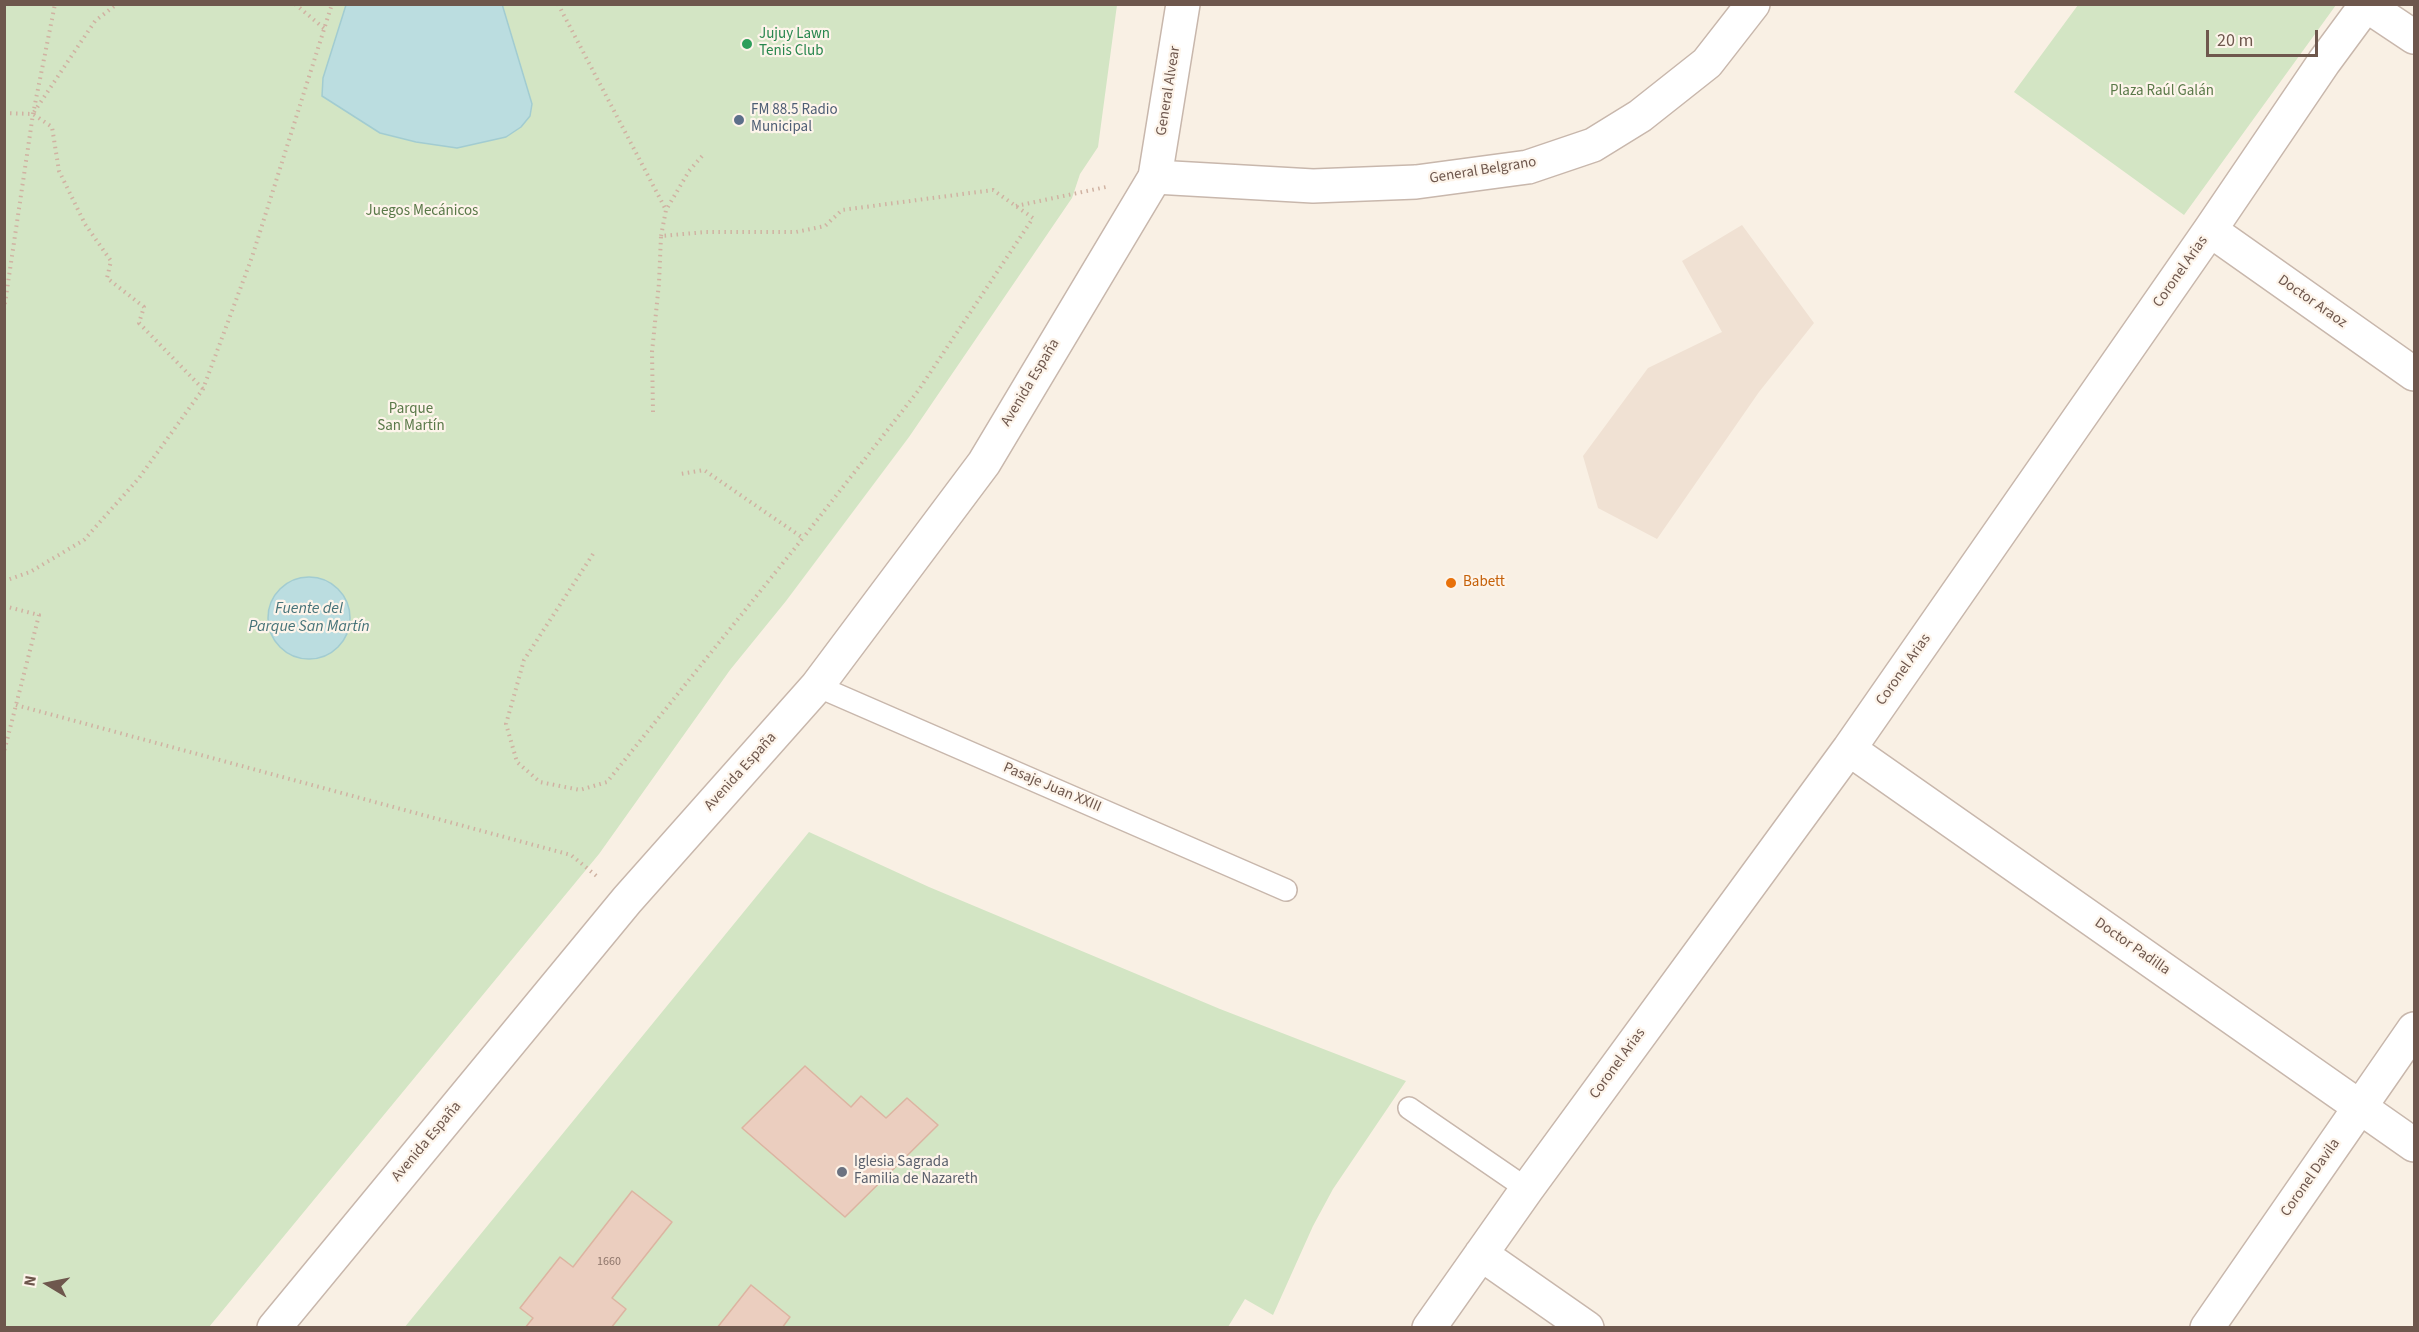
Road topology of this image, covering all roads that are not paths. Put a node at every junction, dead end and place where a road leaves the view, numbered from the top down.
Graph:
1 (1183, 4) edge
2 (1754, 4) edge
3 (2366, 5) edge
4 (2415, 37) edge
5 (1155, 177) junction
6 (2210, 230) junction
7 (2415, 374) edge
8 (817, 686) junction
9 (1849, 749) junction
10 (1286, 890) dead end
11 (2415, 1029) edge
12 (1409, 1108) dead end
13 (2360, 1108) junction
14 (2415, 1145) edge
15 (1527, 1189) junction
16 (1481, 1254) junction
17 (274, 1328) edge
18 (1429, 1328) edge
19 (1587, 1328) edge
20 (2207, 1328) edge

1 - 5 street, General Alvear
2 - 5 street, General Belgrano
3 - 4 street
3 - 6 street, Coronel Arias
5 - 8 street, Avenida España
6 - 7 street, Doctor Araoz
6 - 9 street, Coronel Arias
8 - 10 lane, Pasaje Juan XXIII
8 - 17 street, Avenida España
9 - 13 street, Doctor Padilla
9 - 15 street, Coronel Arias
11 - 13 street, Coronel Davila
12 - 15 lane
13 - 14 street, Doctor Padilla
13 - 20 street, Coronel Davila
15 - 16 street, Coronel Arias
16 - 18 street, Coronel Arias
16 - 19 street

